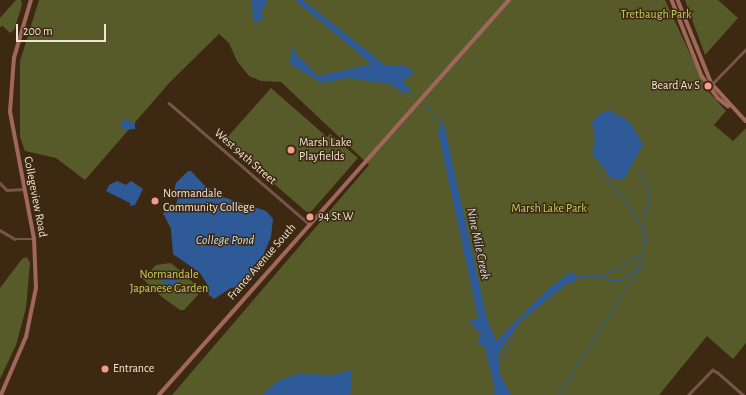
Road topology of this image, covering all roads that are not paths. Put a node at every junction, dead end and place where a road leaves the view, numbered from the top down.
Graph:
1 (32, 0) edge
2 (509, 0) edge
3 (672, 0) edge
4 (678, 0) edge
5 (746, 49) edge
6 (711, 85) junction
7 (169, 103) dead end
8 (746, 121) edge
9 (0, 183) edge
10 (24, 189) junction
11 (309, 224) junction
12 (1, 232) edge
13 (34, 239) junction
14 (1, 395) edge
15 (159, 395) edge
16 (688, 395) edge
17 (743, 395) edge

1 - 10 street, Collegeview Road
2 - 11 street, France Avenue South
3 - 6 street
4 - 6 street
5 - 6 street
6 - 8 street
7 - 11 street, West 94th Street
9 - 10 street
10 - 13 street, Collegeview Road
11 - 15 street, France Avenue South
12 - 13 street
13 - 14 street, Collegeview Road
16 - 17 street

